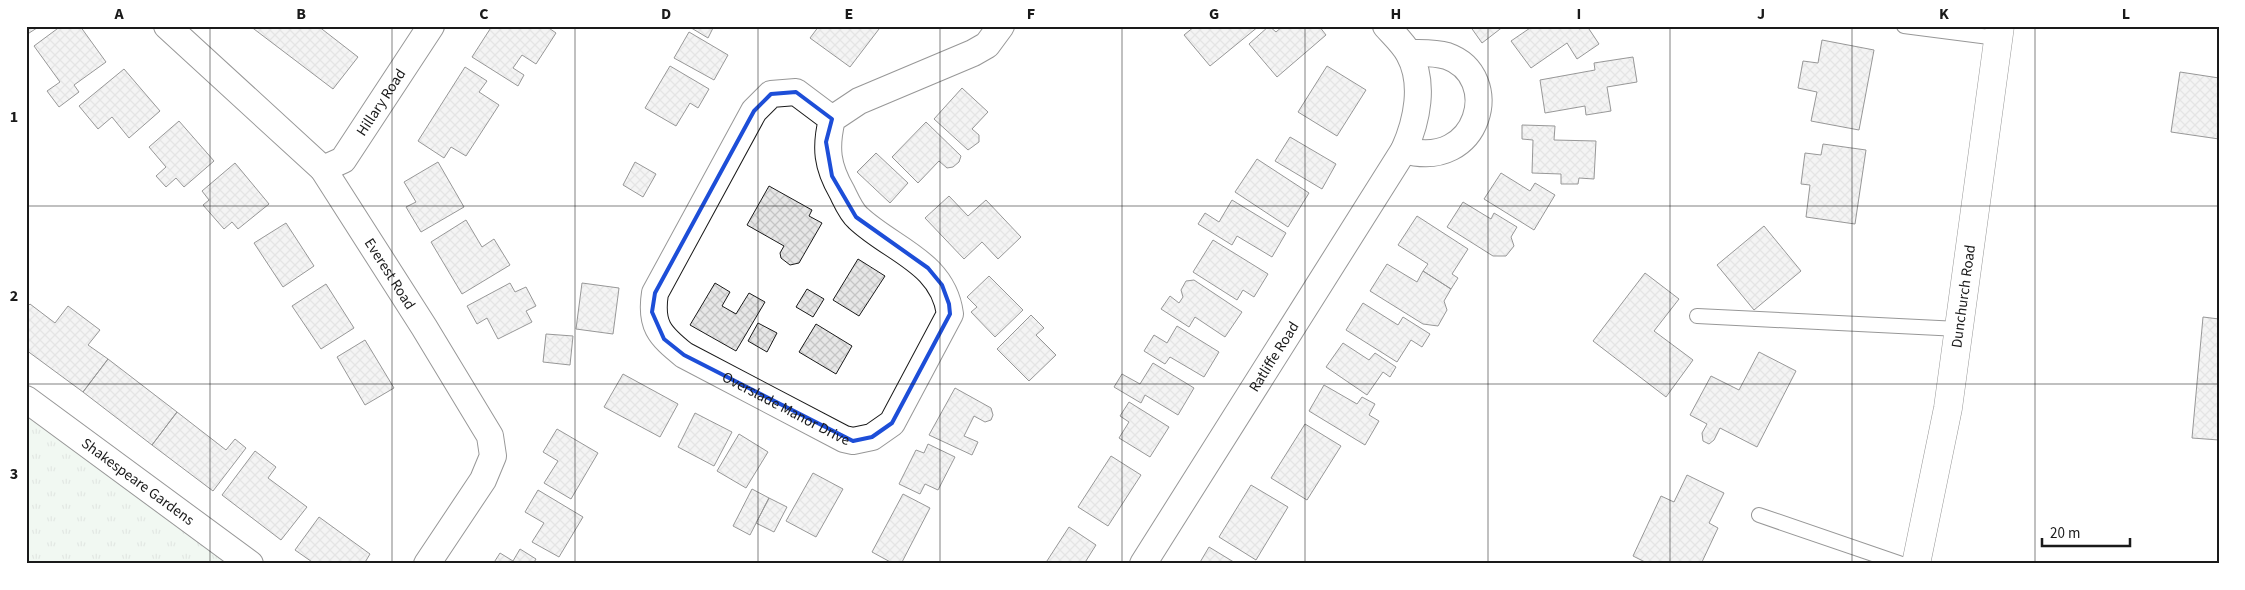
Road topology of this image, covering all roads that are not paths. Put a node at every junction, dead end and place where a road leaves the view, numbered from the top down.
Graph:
1 (167, 26) edge
2 (431, 26) edge
3 (1001, 26) edge
4 (1386, 26) edge
5 (1904, 26) edge
6 (1999, 32) edge
7 (1409, 53) junction
8 (832, 119) junction
9 (1404, 150) junction
10 (323, 169) junction
11 (1697, 316) dead end
12 (1959, 329) junction
13 (26, 399) edge
14 (1758, 515) dead end
15 (250, 564) edge
16 (428, 564) edge
17 (1143, 564) edge
18 (1902, 564) edge
19 (1916, 564) edge

1 - 10 street, Everest Road
2 - 10 street, Hillary Road
3 - 8 street
4 - 7 street, Ratliffe Road
5 - 6 lane
6 - 12 highway, Dunchurch Road
7 - 9 street, Ratliffe Road
7 - 9 street
8 - 8 street, Overslade Manor Drive
9 - 17 street, Ratliffe Road
10 - 16 street, Everest Road
11 - 12 lane
12 - 19 highway, Dunchurch Road
13 - 15 street, Shakespeare Gardens
14 - 18 lane

